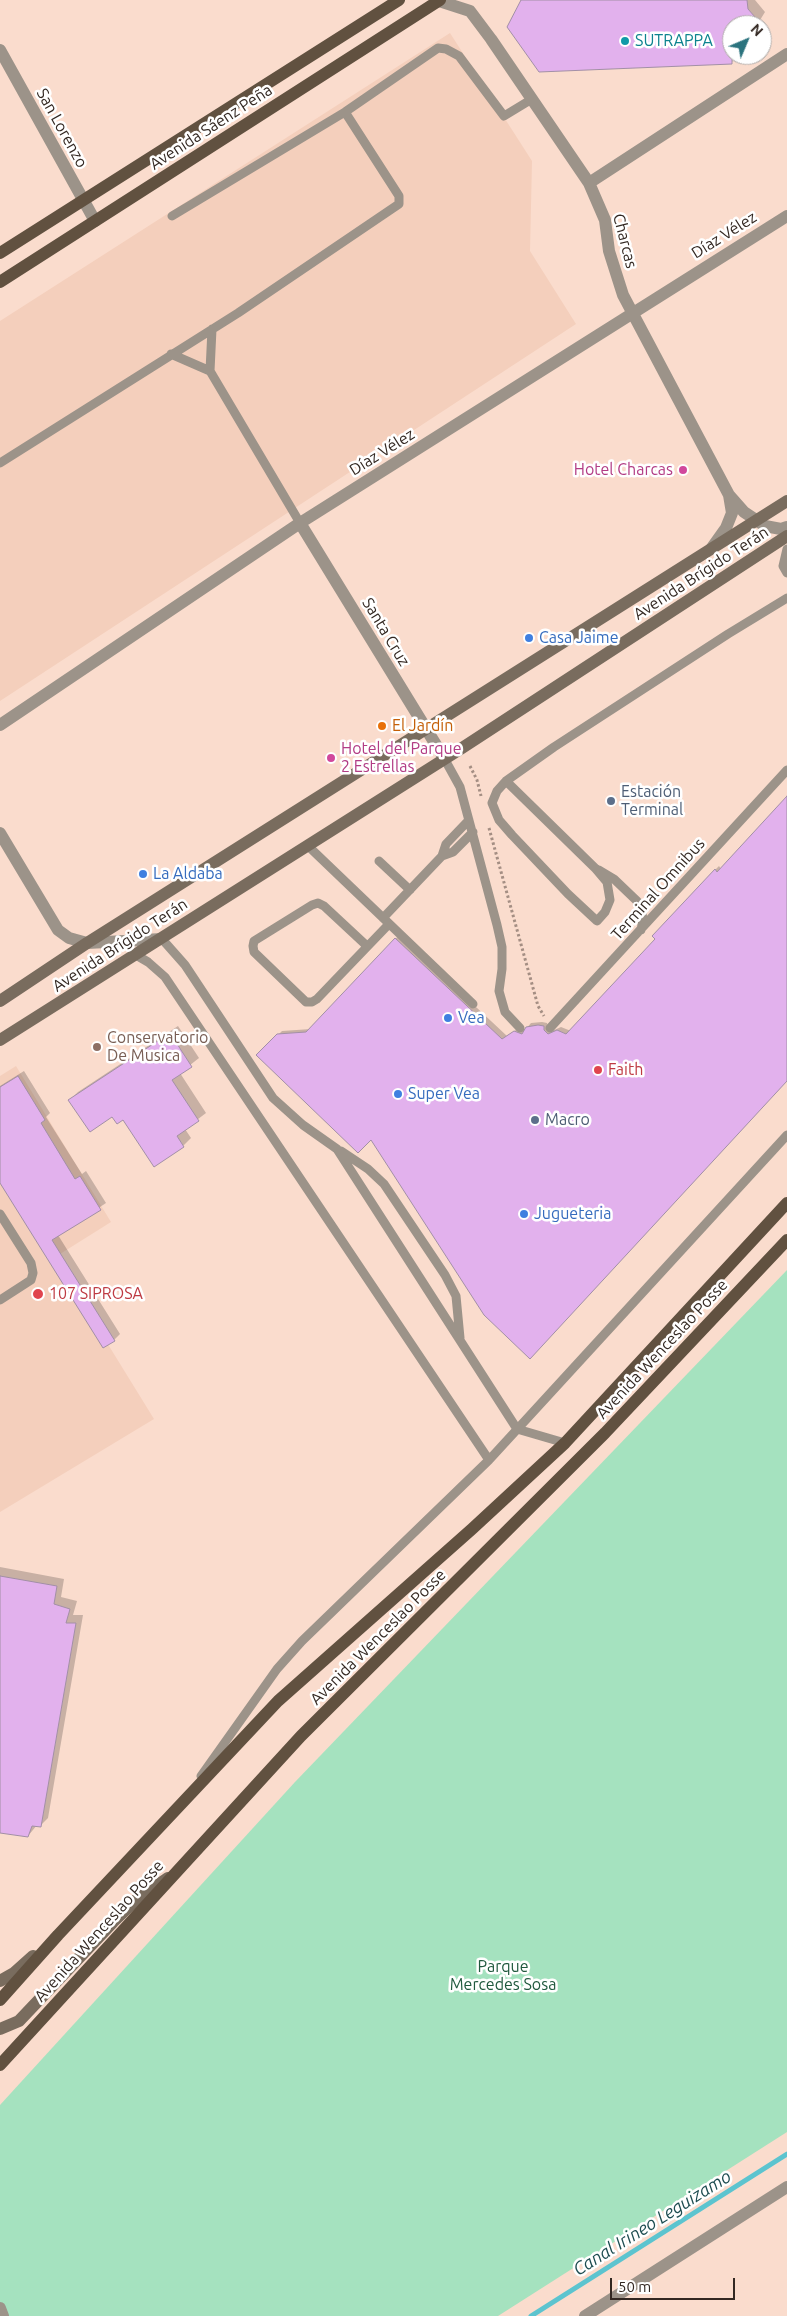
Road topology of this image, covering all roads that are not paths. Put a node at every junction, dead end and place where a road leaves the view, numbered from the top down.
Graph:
1 (399, 0) edge
2 (438, 0) edge
3 (0, 50) edge
4 (787, 54) edge
5 (532, 99) junction
6 (346, 112) junction
7 (589, 183) junction
8 (84, 200) junction
9 (172, 216) dead end
10 (787, 216) edge
11 (95, 221) junction
12 (0, 253) edge
13 (0, 282) edge
14 (632, 313) junction
15 (212, 329) junction
16 (171, 354) junction
17 (210, 371) junction
18 (0, 463) edge
19 (729, 495) junction
20 (787, 501) edge
21 (757, 520) junction
22 (300, 522) junction
23 (787, 527) edge
24 (787, 536) edge
25 (787, 549) edge
26 (709, 551) junction
27 (787, 573) edge
28 (787, 598) edge
29 (0, 725) edge
30 (426, 730) junction
31 (444, 758) junction
32 (787, 770) edge
33 (506, 781) junction
34 (469, 820) junction
35 (473, 832) junction
36 (0, 833) edge
37 (307, 845) junction
38 (442, 856) junction
39 (379, 861) dead end
40 (596, 869) junction
41 (410, 890) junction
42 (386, 921) junction
43 (641, 930) junction
44 (162, 939) junction
45 (88, 943) junction
46 (367, 946) junction
47 (136, 955) junction
48 (0, 1001) edge
49 (473, 1004) dead end
50 (520, 1028) dead end
51 (550, 1028) road end
52 (0, 1040) edge
53 (787, 1134) edge
54 (337, 1149) junction
55 (787, 1203) edge
56 (0, 1214) edge
57 (787, 1240) edge
58 (0, 1300) edge
59 (460, 1341) junction
60 (517, 1429) junction
61 (565, 1442) junction
62 (489, 1460) junction
63 (182, 1803) junction
64 (172, 1875) junction
65 (58, 1935) junction
66 (0, 1981) edge
67 (0, 2000) edge
68 (0, 2029) edge
69 (0, 2065) edge
70 (787, 2187) edge
71 (0, 2308) edge
72 (3, 2316) edge
73 (586, 2316) edge

1 - 8 main road, Avenida Sáenz Peña
2 - 5 street, Charcas
2 - 11 main road, Avenida Sáenz Peña
3 - 8 street, San Lorenzo
4 - 7 street
5 - 6 lane
5 - 7 street, Charcas
6 - 9 lane
6 - 15 lane
7 - 14 street, Charcas
8 - 11 street, San Lorenzo
8 - 12 main road, Avenida Sáenz Peña
10 - 14 street, Díaz Vélez
11 - 13 main road, Avenida Sáenz Peña
14 - 19 street, Charcas
14 - 22 street, Díaz Vélez
15 - 16 lane
15 - 17 lane
16 - 17 lane
16 - 18 lane
17 - 22 lane
19 - 21 street, Charcas
19 - 26 street, Charcas
20 - 21 main road, Avenida Brígido Terán
21 - 23 street, Charcas
21 - 26 main road, Avenida Brígido Terán
22 - 29 street, Díaz Vélez
22 - 30 street, Santa Cruz
24 - 31 main road, Avenida Brígido Terán
25 - 27 lane
26 - 30 main road, Avenida Brígido Terán
28 - 33 lane
30 - 31 street, Santa Cruz
30 - 45 main road, Avenida Brígido Terán
31 - 34 lane
31 - 37 main road, Avenida Brígido Terán
32 - 43 lane, Terminal Omnibus
33 - 40 lane
33 - 40 lane
34 - 35 lane
34 - 38 lane
35 - 38 lane
35 - 50 lane
36 - 45 street
37 - 42 lane
37 - 44 main road, Avenida Brígido Terán
38 - 41 lane
39 - 41 lane
40 - 43 lane
41 - 42 lane
42 - 46 lane
42 - 49 lane
43 - 51 lane, Terminal Omnibus
44 - 45 street
44 - 47 main road, Avenida Brígido Terán
44 - 54 lane
45 - 48 main road, Avenida Brígido Terán
46 - 46 lane
47 - 52 main road, Avenida Brígido Terán
47 - 62 lane
53 - 60 lane
54 - 59 lane
54 - 59 lane
55 - 61 main road
56 - 58 lane
57 - 64 main road, Avenida Wenceslao Posse
59 - 60 lane
60 - 61 lane
60 - 62 lane
61 - 63 main road
62 - 63 lane
63 - 65 main road
64 - 68 main road
64 - 69 main road, Avenida Wenceslao Posse
65 - 66 main road
65 - 67 main road
70 - 73 street
71 - 72 street

